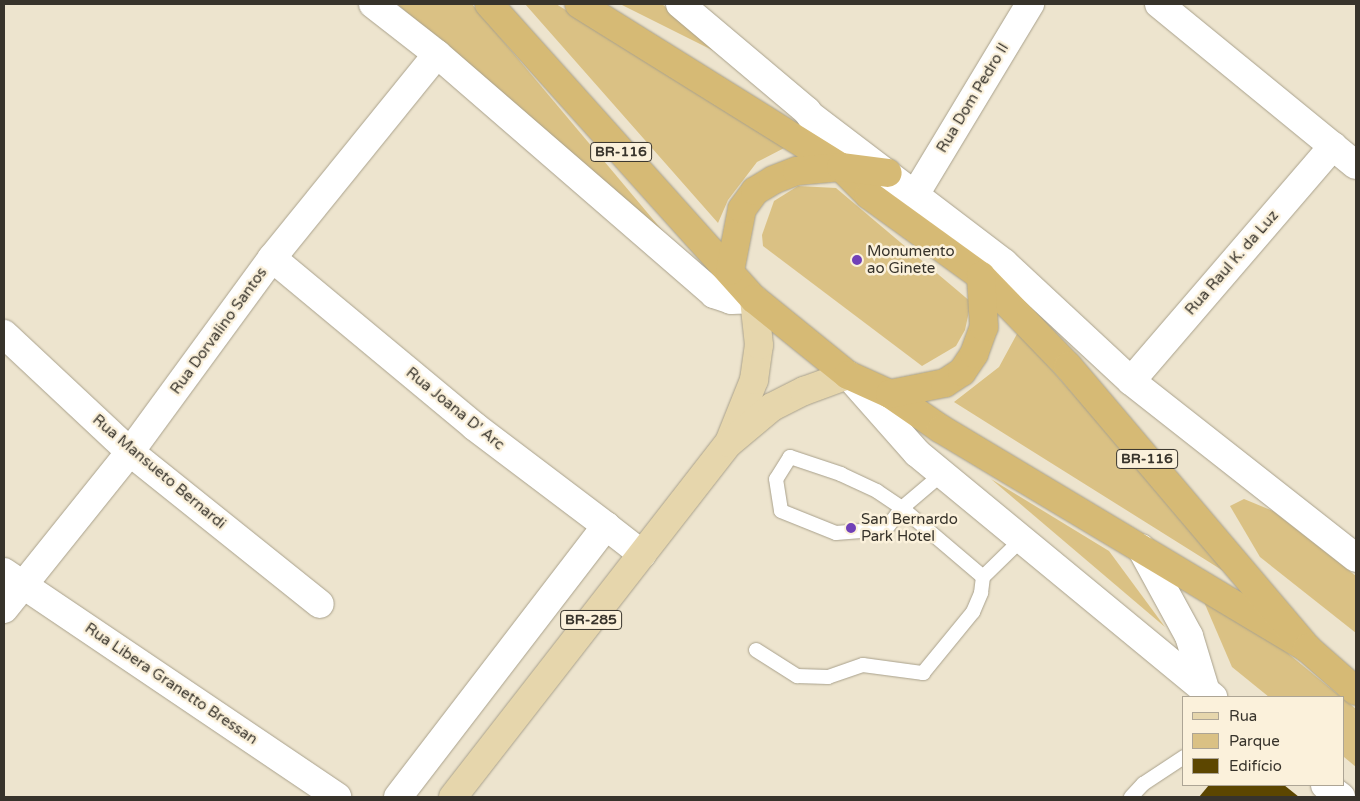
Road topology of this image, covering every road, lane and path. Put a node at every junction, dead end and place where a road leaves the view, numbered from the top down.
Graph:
1 (373, 4) edge
2 (489, 4) edge
3 (579, 4) edge
4 (680, 4) edge
5 (1030, 4) edge
6 (1163, 5) edge
7 (437, 54) junction
8 (811, 116) junction
9 (1333, 146) junction
10 (1356, 166) edge
11 (841, 167) junction
12 (888, 172) junction
13 (916, 193) junction
14 (272, 258) junction
15 (730, 271) junction
16 (980, 276) junction
17 (754, 299) junction
18 (4, 334) edge
19 (848, 375) junction
20 (1130, 381) junction
21 (890, 394) junction
22 (729, 443) junction
23 (130, 452) junction
24 (942, 474) junction
25 (902, 508) junction
26 (606, 526) junction
27 (1021, 540) junction
28 (1141, 548) junction
29 (642, 554) junction
30 (1356, 558) edge
31 (982, 577) junction
32 (14, 578) edge
33 (320, 604) dead end
34 (4, 609) edge
35 (1307, 648) junction
36 (756, 650) dead end
37 (1356, 691) edge
38 (1208, 696) edge
39 (1182, 758) edge
40 (1326, 786) edge
41 (337, 797) edge
42 (398, 797) edge
43 (453, 797) edge
44 (1131, 797) edge
45 (1341, 797) edge

1 - 7 street
2 - 15 highway, BR-116
3 - 11 highway, BR-116
4 - 8 street
5 - 13 street, Rua Dom Pedro II
6 - 9 street
7 - 14 street, Rua Dorvalino Santos
7 - 17 street
8 - 11 street
8 - 12 street
9 - 10 street
9 - 20 street, Rua Raul K. da Luz
11 - 12 highway
11 - 15 highway
11 - 16 highway, BR-116
12 - 13 street
13 - 20 street
14 - 23 street, Rua Dorvalino Santos
14 - 26 street, Rua Joana D' Arc
15 - 17 highway, BR-116
16 - 21 highway
16 - 35 highway, BR-116
17 - 19 highway, BR-116
17 - 22 main road, BR-285
18 - 23 street, Rua Mansueto Bernardi
19 - 21 highway, BR-116
19 - 22 main road, BR-285
19 - 24 street
20 - 30 street
21 - 28 highway, BR-116
22 - 29 main road, BR-285
23 - 32 street, Rua Dorvalino Santos
23 - 33 street, Rua Mansueto Bernardi
24 - 25 lane
24 - 27 street
25 - 25 lane
25 - 31 lane
26 - 29 street, Rua Joana D' Arc
26 - 42 street
27 - 31 lane
27 - 38 street
28 - 35 highway, BR-116
28 - 38 street
29 - 43 main road, BR-285
31 - 36 lane
32 - 34 street, Rua Dorvalino Santos
32 - 41 street, Rua Libera Granetto Bressan
35 - 37 highway, BR-116
39 - 44 lane
40 - 45 street

